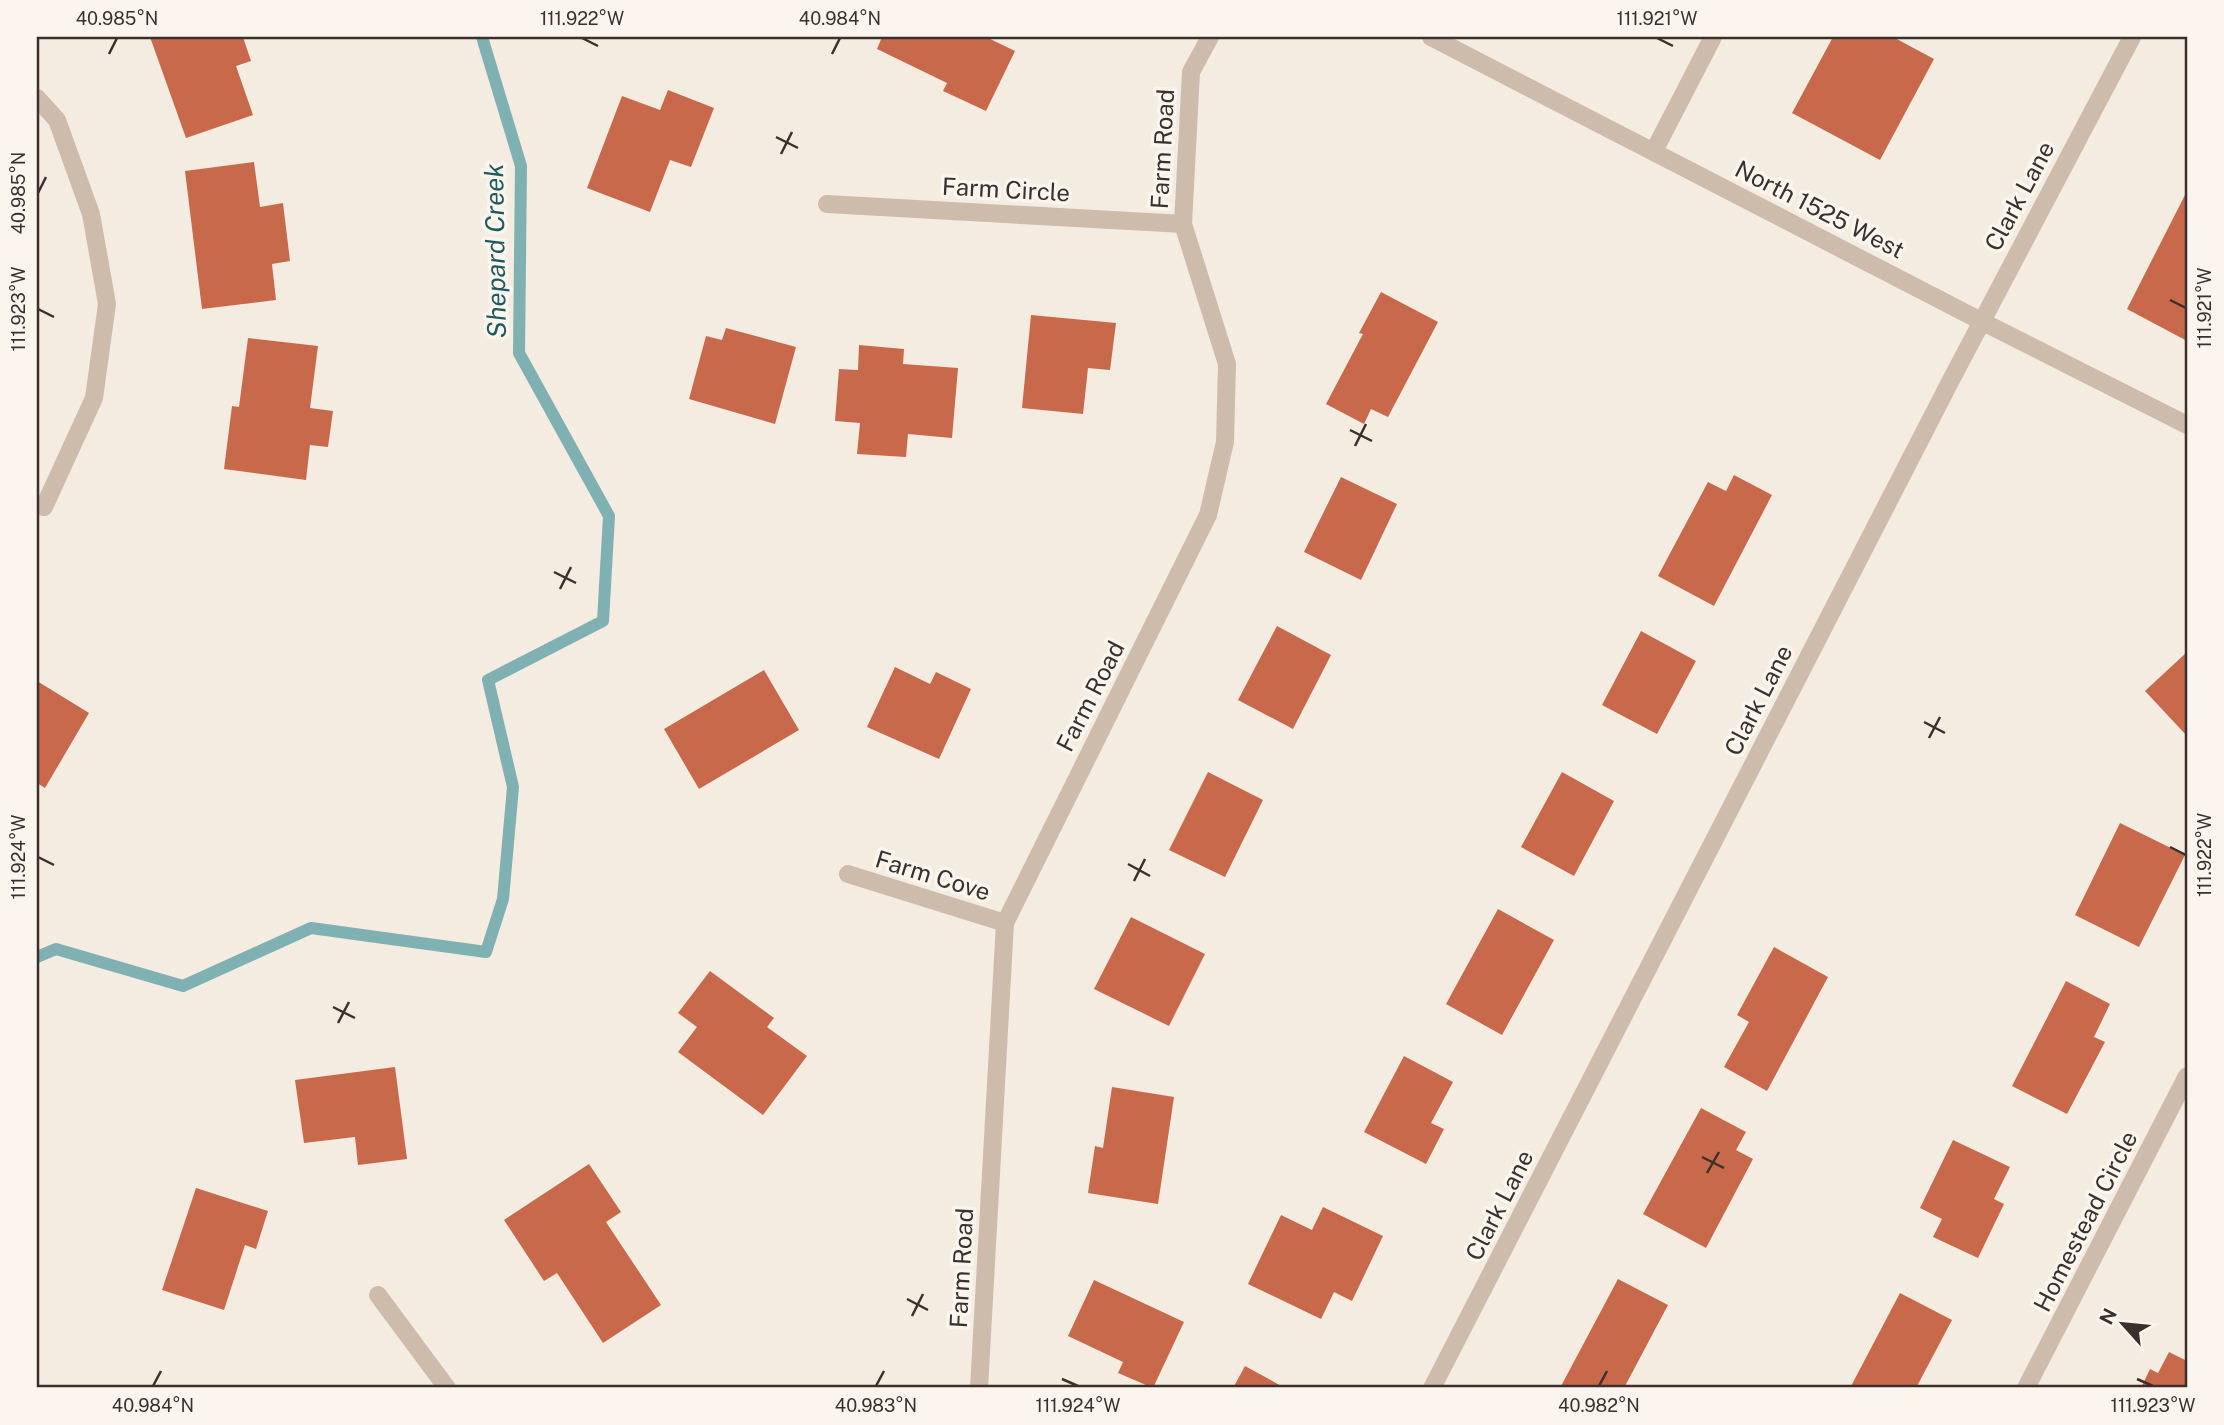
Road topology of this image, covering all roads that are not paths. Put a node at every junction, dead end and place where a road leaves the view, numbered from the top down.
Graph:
1 (1210, 37) edge
2 (1431, 37) edge
3 (1713, 37) edge
4 (2132, 37) edge
5 (37, 98) edge
6 (1654, 151) junction
7 (827, 204) dead end
8 (1183, 224) junction
9 (1981, 321) junction
10 (2187, 425) edge
11 (44, 508) dead end
12 (848, 874) dead end
13 (1005, 923) junction
14 (2187, 1076) edge
15 (377, 1295) dead end
16 (447, 1388) edge
17 (979, 1388) edge
18 (1432, 1388) edge
19 (2026, 1388) edge

1 - 8 street, Farm Road
2 - 6 street, North 1525 West
3 - 6 street
4 - 9 street, Clark Lane
5 - 11 street
6 - 9 street, North 1525 West
7 - 8 street, Farm Circle
8 - 13 street, Farm Road
9 - 10 street, North 1525 West
9 - 18 street, Clark Lane
12 - 13 street, Farm Cove
13 - 17 street, Farm Road
14 - 19 street, Homestead Circle
15 - 16 street

